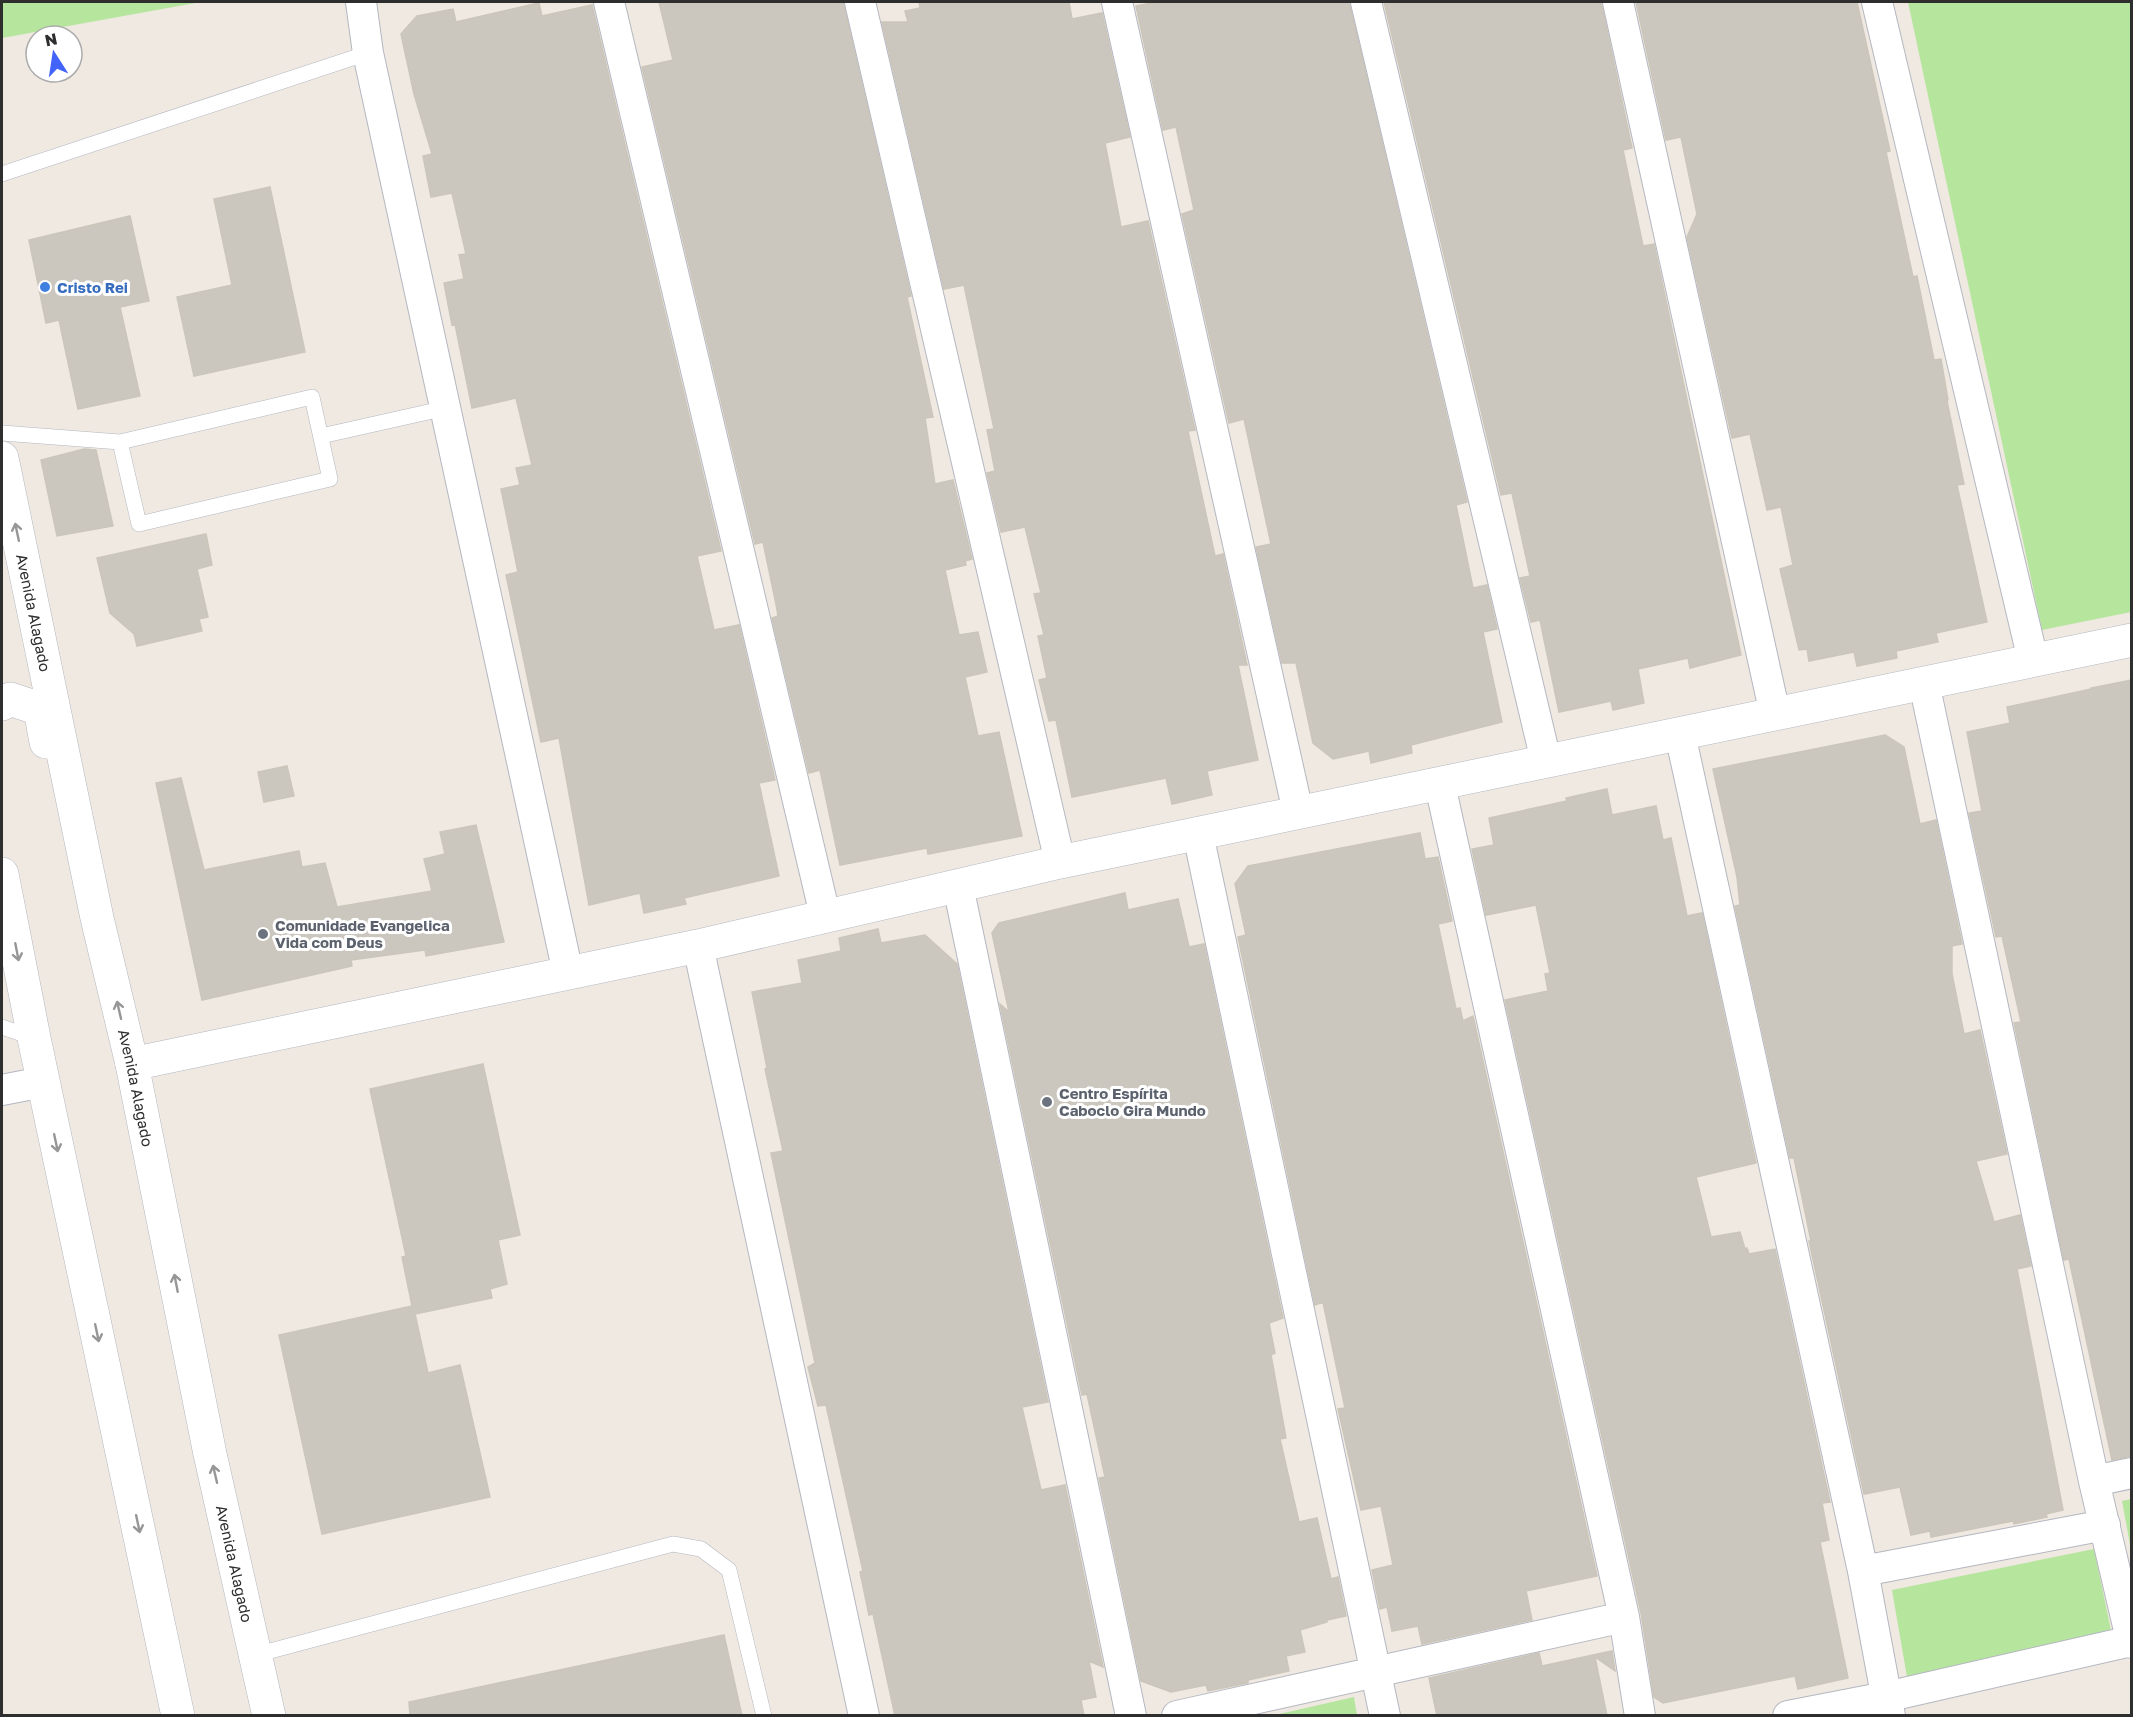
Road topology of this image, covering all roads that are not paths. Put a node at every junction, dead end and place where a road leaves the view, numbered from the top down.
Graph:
1 (361, 2) edge
2 (609, 2) edge
3 (860, 2) edge
4 (1117, 2) edge
5 (1366, 2) edge
6 (1618, 2) edge
7 (1877, 2) edge
8 (368, 53) junction
9 (2, 174) edge
10 (446, 408) junction
11 (2, 433) edge
12 (321, 436) junction
13 (120, 442) junction
14 (2, 458) edge
15 (2132, 640) edge
16 (2033, 660) junction
17 (1924, 683) junction
18 (2, 704) edge
19 (1774, 714) junction
20 (1680, 734) junction
21 (1546, 761) junction
22 (1440, 785) junction
23 (1298, 812) junction
24 (1198, 834) junction
25 (1060, 862) junction
26 (2, 874) edge
27 (958, 886) junction
28 (825, 915) junction
29 (97, 918) junction
30 (698, 946) junction
31 (568, 973) junction
32 (2, 1026) edge
33 (34, 1038) junction
34 (132, 1064) junction
35 (43, 1082) junction
36 (2, 1090) edge
37 (2132, 1473) edge
38 (2094, 1482) junction
39 (2104, 1525) junction
40 (1863, 1571) junction
41 (1624, 1617) junction
42 (2131, 1642) edge
43 (255, 1655) junction
44 (1377, 1672) junction
45 (1888, 1706) edge
46 (178, 1716) edge
47 (269, 1716) edge
48 (764, 1716) edge
49 (864, 1716) edge
50 (1131, 1716) edge
51 (1177, 1716) edge
52 (1385, 1716) edge
53 (1640, 1716) edge
54 (1788, 1716) edge

1 - 8 street
2 - 28 street
3 - 25 street
4 - 23 street
5 - 21 street
6 - 19 street
7 - 16 street
8 - 9 lane
8 - 10 street
10 - 12 lane
10 - 31 street
11 - 13 lane
12 - 13 lane
12 - 13 lane
29 -> 14 main road, Avenida Alagado
15 - 16 main road
16 - 17 main road
17 - 19 main road
17 - 38 street
18 - 29 main road
19 - 20 main road
20 - 21 main road
20 - 40 street
21 - 22 main road
22 - 23 main road
22 - 41 street
23 - 24 main road
24 - 25 main road
24 - 44 street
25 - 27 main road
26 -> 33 main road
27 - 28 main road
27 - 50 street
28 - 30 main road
34 -> 29 main road, Avenida Alagado
30 - 31 main road
30 - 49 street
31 - 34 main road
32 - 33 lane
33 - 35 main road
43 -> 34 main road, Avenida Alagado
35 - 36 street
35 -> 46 main road
37 - 38 street
38 - 39 street
39 - 40 street
39 - 42 street
40 - 45 street
41 - 44 street
41 - 53 street
42 - 45 street
43 - 47 main road, Avenida Alagado
43 - 48 lane
44 - 51 street
44 - 52 street
45 - 54 street

